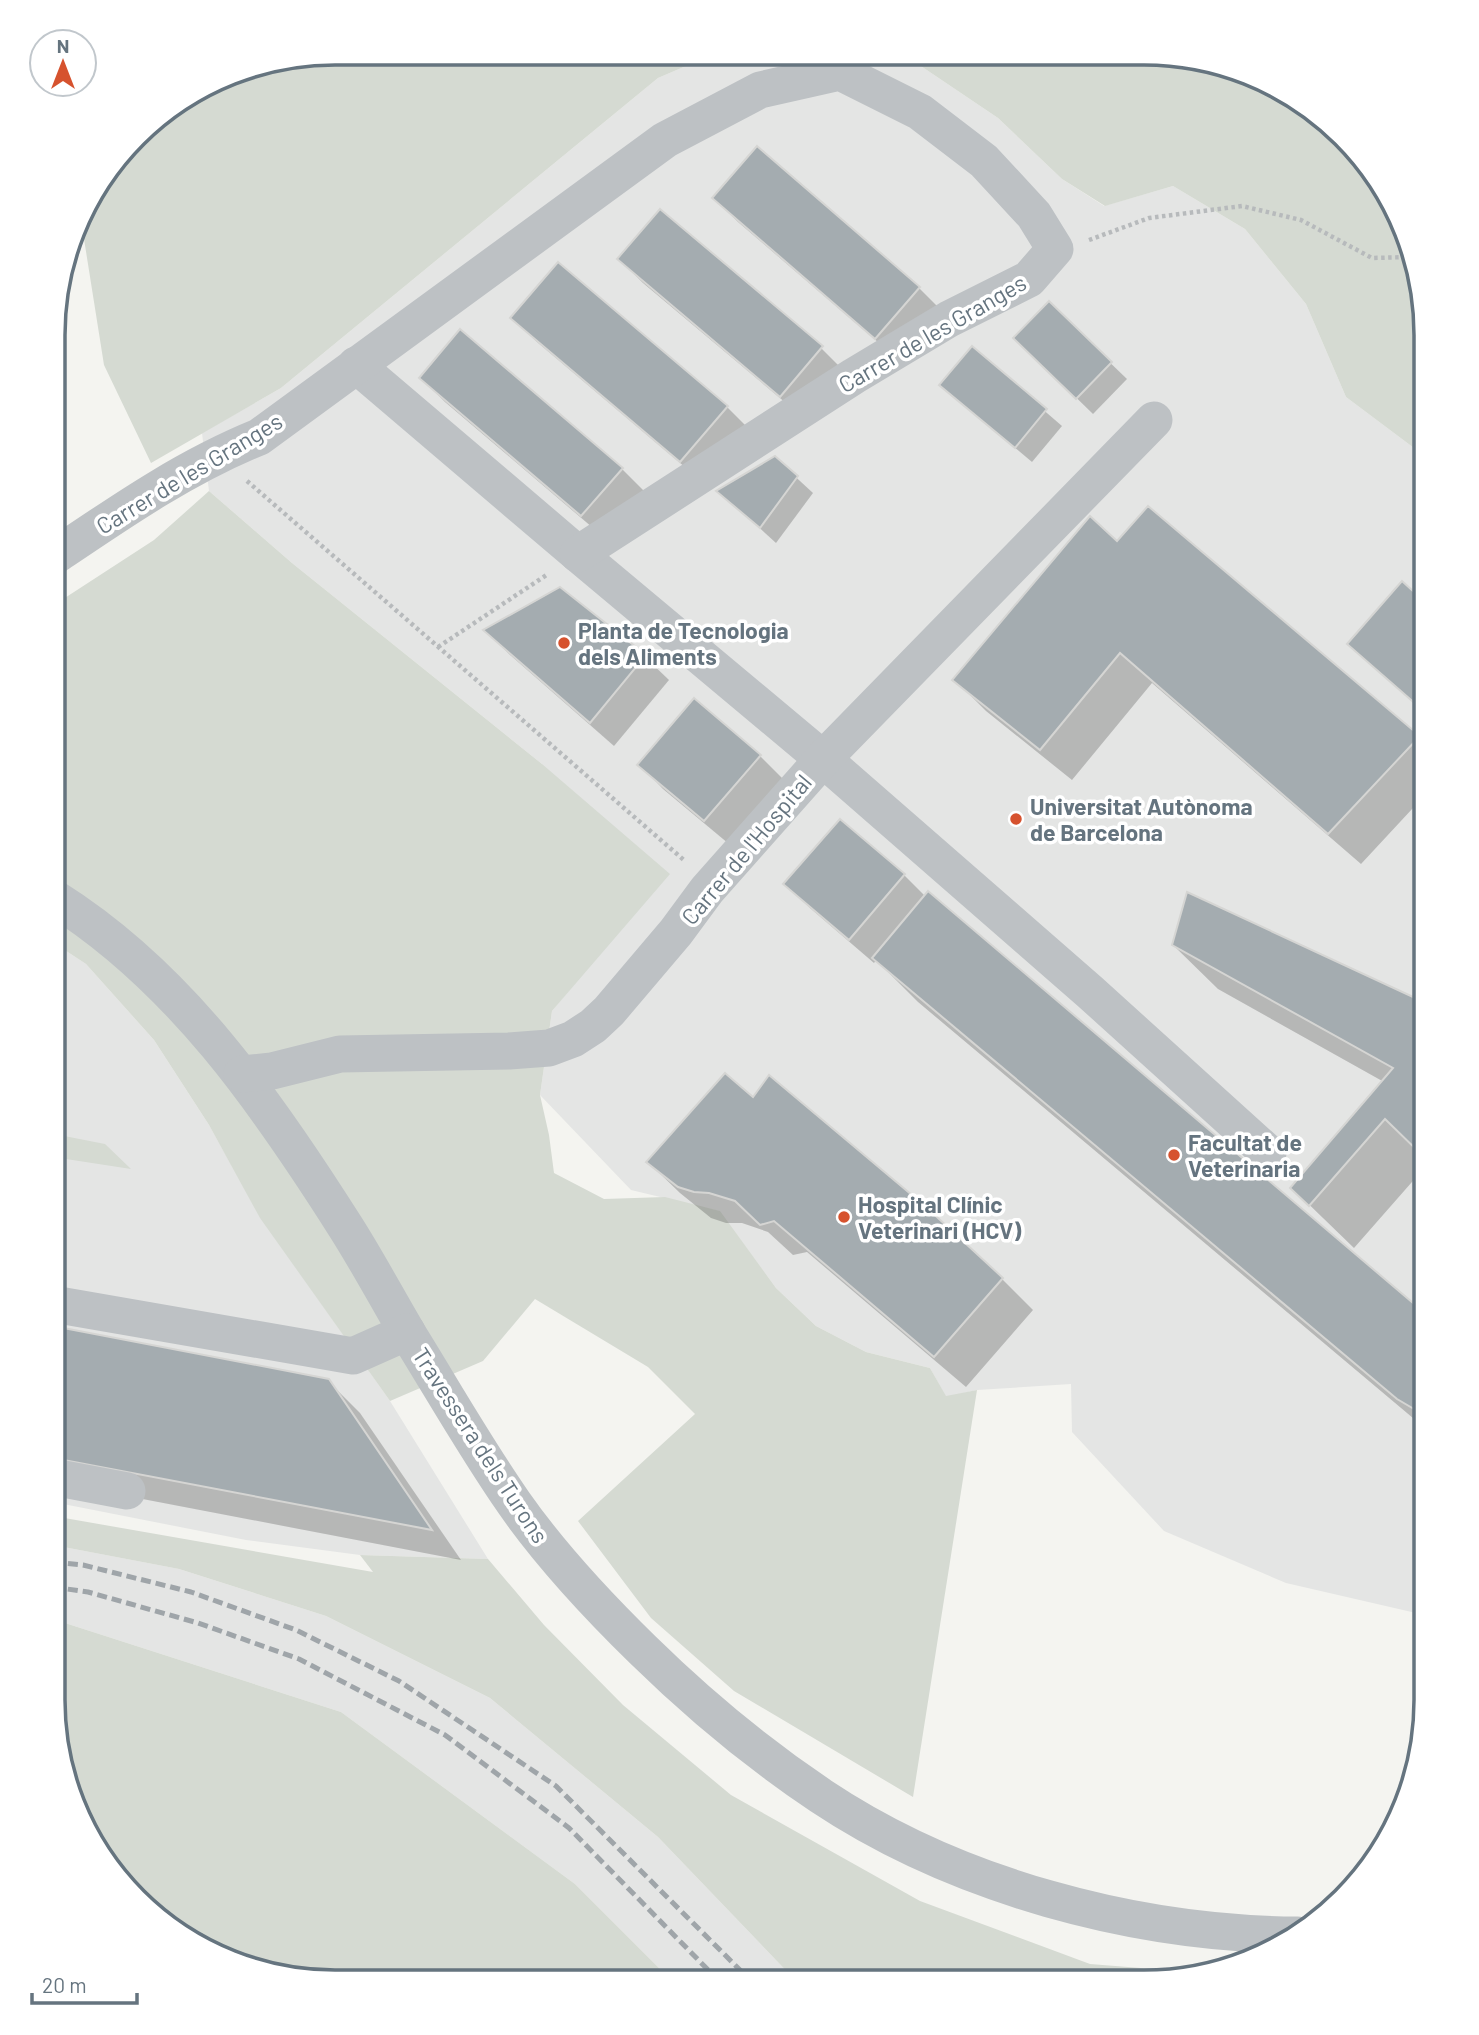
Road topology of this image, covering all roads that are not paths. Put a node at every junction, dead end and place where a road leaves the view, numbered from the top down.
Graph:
1 (356, 365) junction
2 (1154, 420) dead end
3 (65, 549) edge
4 (578, 554) junction
5 (824, 759) junction
6 (65, 906) edge
7 (242, 1074) junction
8 (1268, 1153) dead end
9 (65, 1306) edge
10 (407, 1332) junction
11 (65, 1479) edge
12 (127, 1491) dead end
13 (1278, 1935) edge

1 - 3 street, Carrer de les Granges
1 - 4 street
1 - 4 street, Carrer de les Granges
2 - 5 street, Carrer de l'Hospital
4 - 5 street
5 - 7 street, Carrer de l'Hospital
5 - 8 street
6 - 7 street, Travessera dels Turons
7 - 10 street, Travessera dels Turons
9 - 10 street
10 - 13 street, Travessera dels Turons
11 - 12 street

